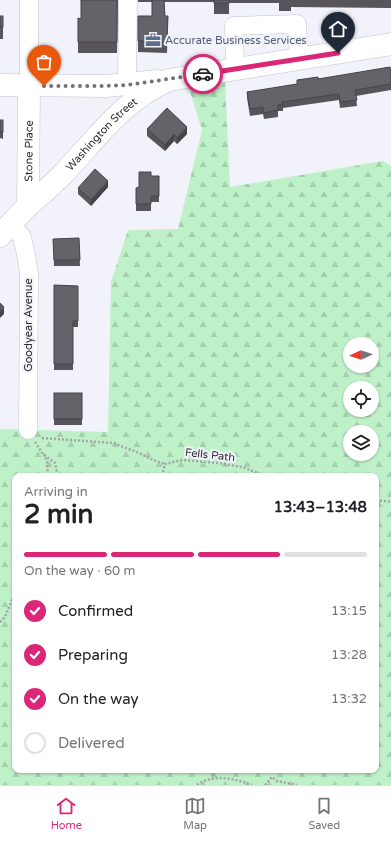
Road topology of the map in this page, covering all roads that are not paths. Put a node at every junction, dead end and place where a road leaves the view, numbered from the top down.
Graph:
1 (29, 0) edge
2 (128, 0) edge
3 (391, 44) edge
4 (299, 59) junction
5 (235, 69) junction
6 (169, 80) junction
7 (0, 85) edge
8 (127, 85) junction
9 (29, 86) junction
10 (28, 206) junction
11 (5, 230) edge
12 (28, 430) road end

1 - 9 street, Stone Place
2 - 8 street
3 - 4 main road, Washington Street
4 - 5 main road, Washington Street
4 - 5 street
5 - 6 main road, Washington Street
6 - 8 main road
6 - 10 main road, Washington Street
7 - 9 main road
8 - 9 main road
9 - 10 main road, Stone Place
10 - 11 main road, Washington Street
11 - 12 street, Goodyear Avenue

